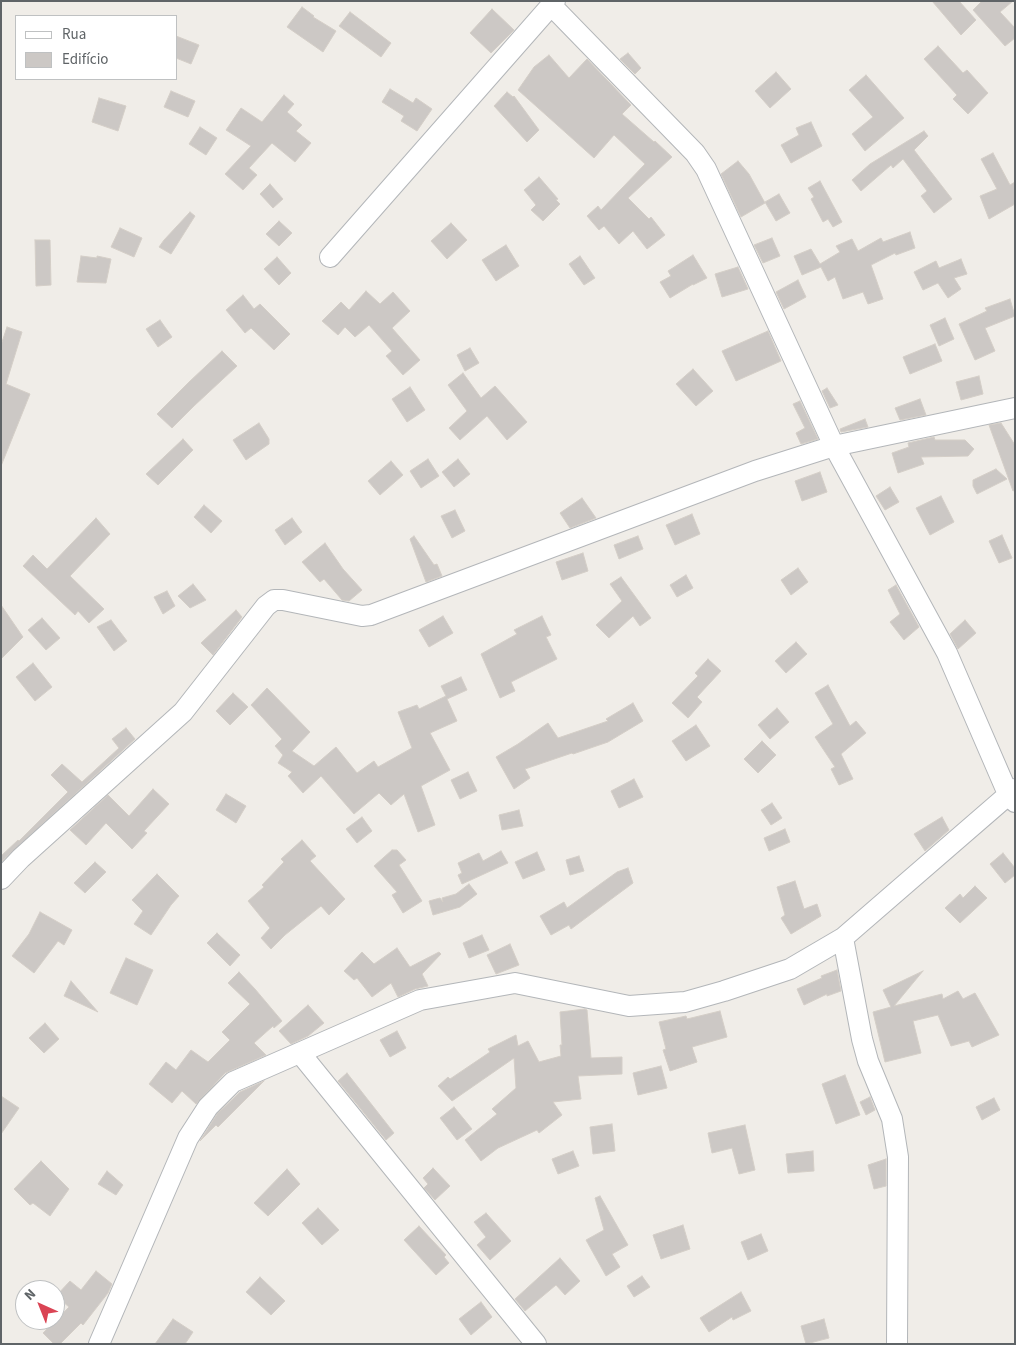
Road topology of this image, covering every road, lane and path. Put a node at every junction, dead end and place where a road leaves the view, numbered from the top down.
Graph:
1 (553, 3) edge
2 (330, 257) dead end
3 (1015, 408) edge
4 (834, 446) junction
5 (1013, 795) edge
6 (1, 879) edge
7 (842, 938) junction
8 (300, 1053) junction
9 (99, 1344) edge
10 (536, 1344) edge
11 (897, 1344) edge

1 - 2 street
1 - 4 street
3 - 4 street
4 - 5 street
4 - 6 street
5 - 7 street
7 - 8 street
7 - 11 street
8 - 9 street
8 - 10 street

